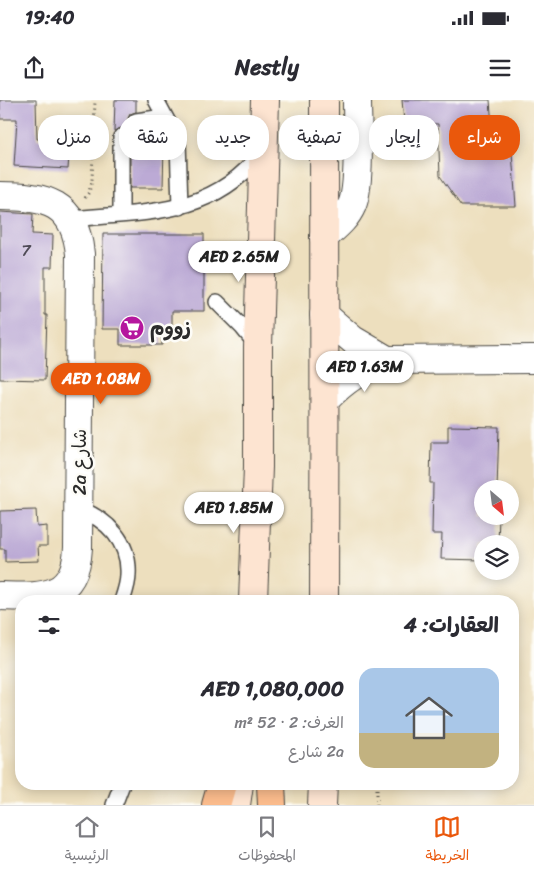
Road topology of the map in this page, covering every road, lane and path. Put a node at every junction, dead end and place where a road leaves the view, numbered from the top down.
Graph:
1 (95, 100) edge
2 (156, 100) edge
3 (265, 100) edge
4 (324, 100) edge
5 (357, 100) edge
6 (163, 115) edge
7 (265, 115) edge
8 (122, 160) edge
9 (179, 160) edge
10 (255, 160) edge
11 (264, 160) edge
12 (0, 196) edge
13 (180, 207) junction
14 (121, 214) junction
15 (70, 219) junction
16 (324, 237) junction
17 (217, 302) dead end
18 (324, 315) junction
19 (258, 347) junction
20 (534, 359) edge
21 (387, 360) junction
22 (326, 399) junction
23 (79, 509) junction
24 (44, 595) edge
25 (124, 595) edge
26 (253, 595) edge
27 (324, 595) edge
28 (0, 596) edge
29 (15, 596) edge
30 (120, 790) edge
31 (220, 790) edge
32 (238, 790) edge
33 (271, 790) edge
34 (323, 790) edge
35 (377, 790) edge
36 (114, 805) edge
37 (216, 805) edge
38 (236, 805) edge
39 (272, 805) edge
40 (322, 805) edge
41 (377, 805) edge

1 - 15 path
2 - 6 lane
3 - 7 main road
4 - 16 main road
5 - 16 street
8 - 14 lane
9 - 13 lane
10 - 13 lane
11 - 19 main road
12 - 15 street
13 - 14 lane
14 - 15 lane
15 - 23 street, 2a شارع
16 - 18 main road
17 - 19 lane
18 - 21 street
18 - 22 main road
19 - 26 main road
20 - 21 street
21 - 22 street
22 - 27 main road
23 - 24 street, 2a شارع
23 - 25 lane
28 - 29 street, 2a شارع
30 - 36 lane
31 - 37 main road
32 - 38 main road
33 - 39 main road
34 - 40 main road
35 - 41 path

